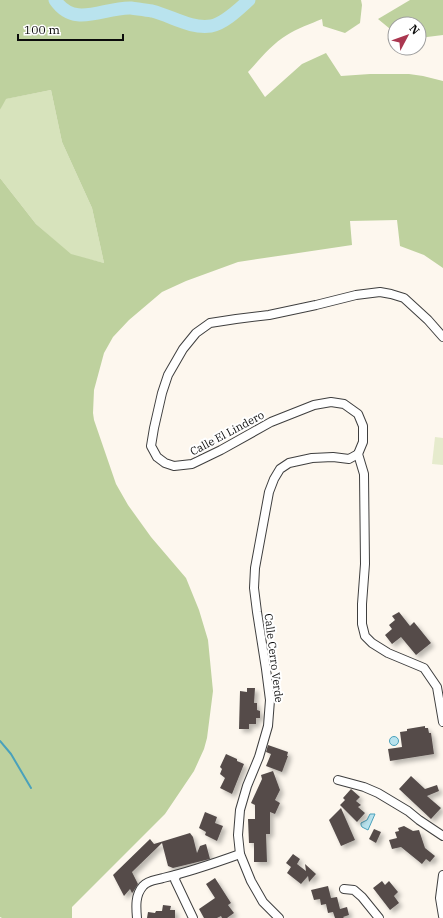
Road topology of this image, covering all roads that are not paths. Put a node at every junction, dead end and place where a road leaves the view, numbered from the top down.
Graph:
1 (443, 336) edge
2 (358, 454) junction
3 (443, 722) edge
4 (338, 780) dead end
5 (443, 836) edge
6 (240, 854) junction
7 (176, 875) junction
8 (443, 875) edge
9 (344, 890) dead end
10 (443, 916) edge
11 (136, 918) edge
12 (193, 918) edge
13 (279, 918) edge
14 (379, 918) edge

1 - 2 street, Calle El Lindero
2 - 3 street
2 - 6 street, Calle Cerro Verde
4 - 5 street
6 - 7 street
6 - 13 street, Calle Cerro Verde
7 - 11 street
7 - 12 street
8 - 10 street
9 - 14 street

